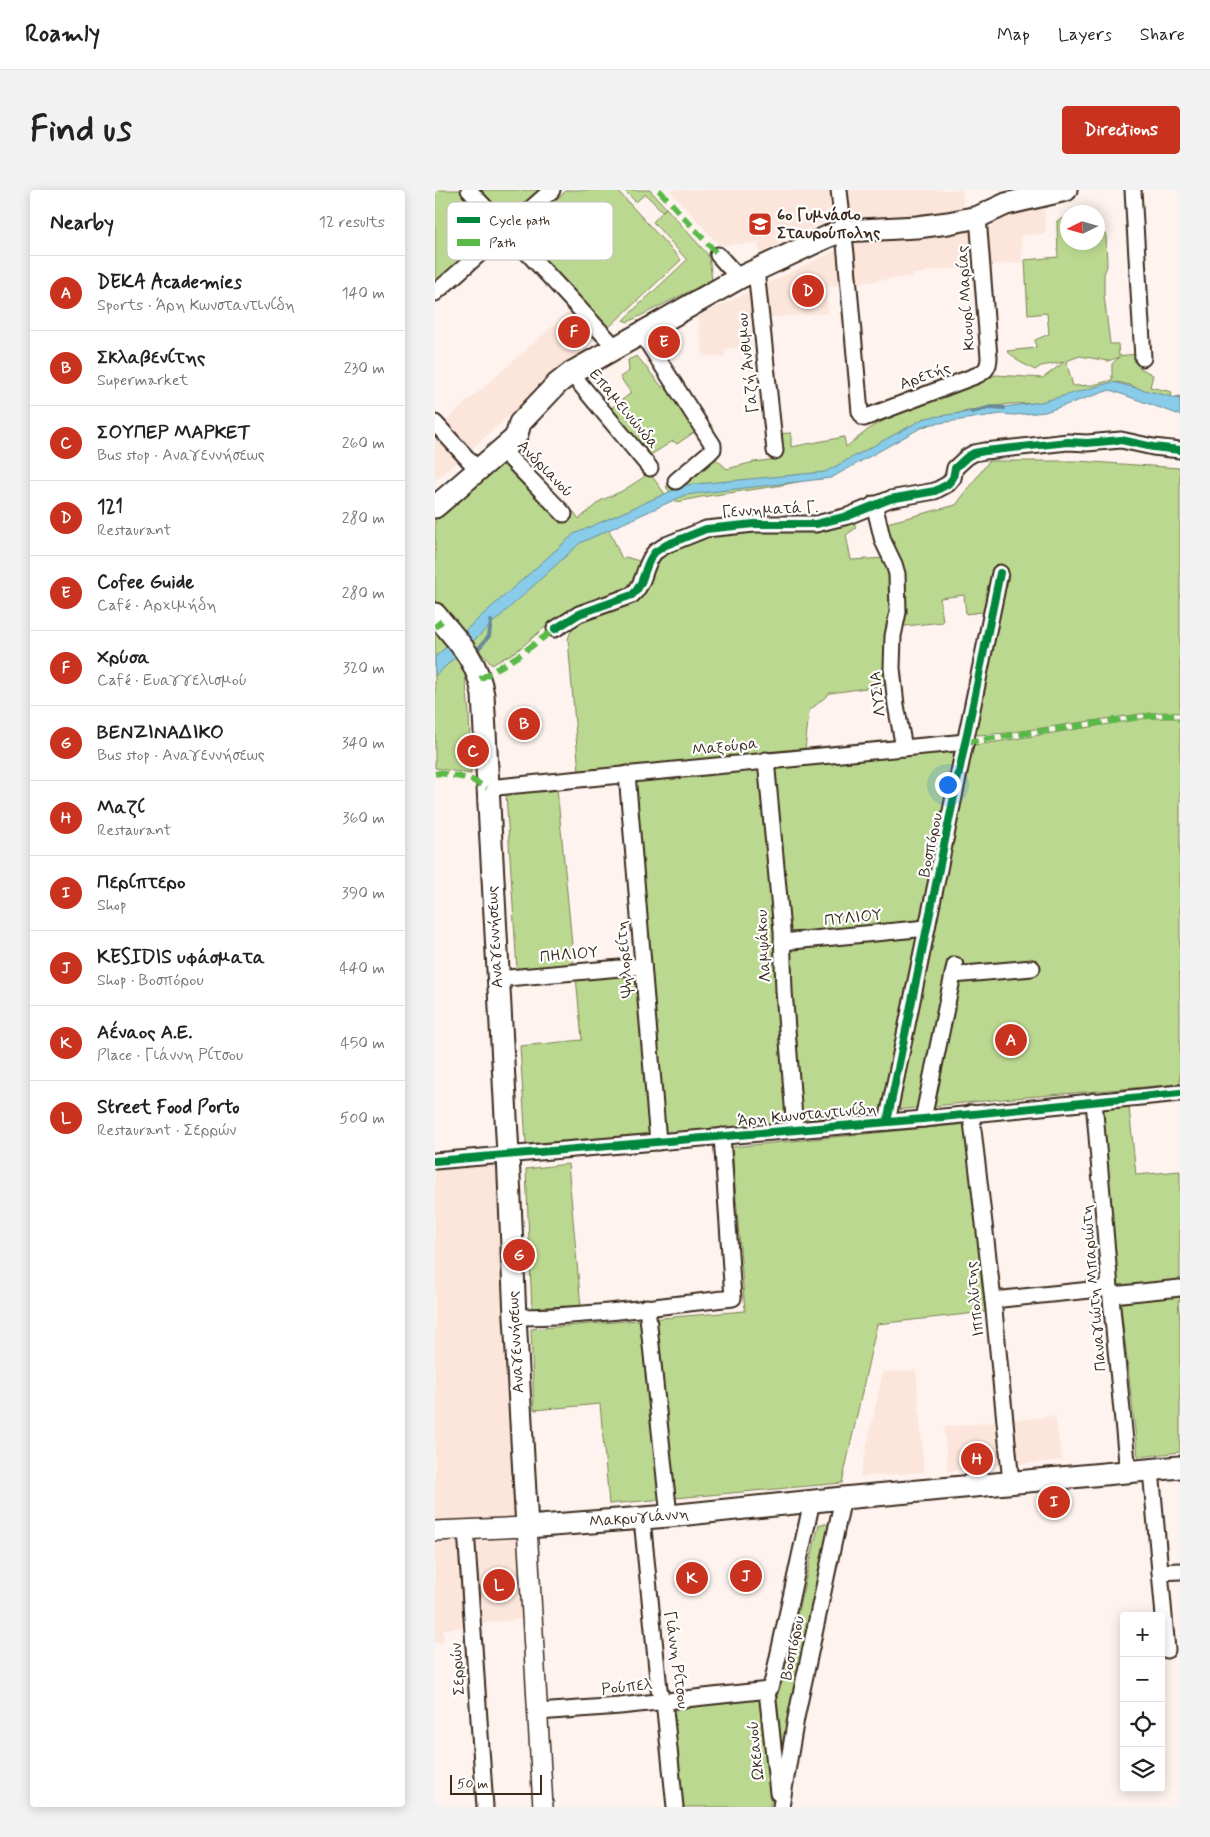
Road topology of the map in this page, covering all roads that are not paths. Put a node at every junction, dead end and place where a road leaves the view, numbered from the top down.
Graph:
1 (469, 190) edge
2 (552, 190) edge
3 (839, 190) edge
4 (1066, 190) edge
5 (1133, 190) edge
6 (480, 202) edge
7 (538, 202) edge
8 (978, 217) junction
9 (843, 231) junction
10 (718, 255) dead end
11 (472, 260) edge
12 (532, 260) edge
13 (748, 274) junction
14 (435, 293) edge
15 (642, 334) junction
16 (615, 348) junction
17 (1143, 358) dead end
18 (571, 373) junction
19 (981, 374) joint
20 (435, 423) edge
21 (501, 449) junction
22 (1180, 450) edge
23 (775, 451) dead end
24 (650, 468) dead end
25 (477, 469) junction
26 (676, 481) dead end
27 (874, 504) junction
28 (435, 507) edge
29 (564, 514) dead end
30 (1000, 573) dead end
31 (435, 614) edge
32 (555, 629) dead end
33 (966, 742) junction
34 (904, 748) junction
35 (767, 760) junction
36 (627, 774) junction
37 (487, 788) junction
38 (927, 928) junction
39 (782, 942) junction
40 (643, 966) junction
41 (1032, 968) dead end
42 (497, 979) junction
43 (1180, 1092) edge
44 (1094, 1101) junction
45 (971, 1113) junction
46 (923, 1119) junction
47 (887, 1122) junction
48 (795, 1130) junction
49 (722, 1136) junction
50 (658, 1142) junction
51 (508, 1154) junction
52 (435, 1161) edge
53 (1180, 1288) edge
54 (1111, 1291) junction
55 (993, 1300) junction
56 (647, 1307) junction
57 (515, 1317) junction
58 (1180, 1467) edge
59 (1151, 1470) junction
60 (1128, 1472) junction
61 (1011, 1482) junction
62 (843, 1498) junction
63 (812, 1501) junction
64 (669, 1516) junction
65 (642, 1518) junction
66 (527, 1526) junction
67 (466, 1530) junction
68 (435, 1531) edge
69 (1180, 1571) edge
70 (1160, 1572) junction
71 (1169, 1651) edge
72 (770, 1686) junction
73 (663, 1701) junction
74 (538, 1712) junction
75 (485, 1807) edge
76 (543, 1807) edge
77 (675, 1807) edge
78 (780, 1807) edge

1 - 6 street
2 - 7 street
3 - 9 street
4 - 8 main road
5 - 17 street
8 - 9 main road
8 - 19 street, Κιουρί Μαρίας
9 - 13 main road
9 - 19 street, Αρετής
10 - 13 street
11 - 14 street
12 - 16 street
13 - 15 main road
13 - 23 street, Γαζή Άνθιμου
15 - 16 main road
15 - 26 street
16 - 18 main road
18 - 21 main road
18 - 24 street, Επαμεινώνδα
20 - 25 street
21 - 25 main road
21 - 29 street, Ανδριανού
22 - 27 street, Γεννηματά Γ.
25 - 28 main road
27 - 32 street, Γεννηματά Γ.
27 - 34 street, ΛΥΣΙΑ
30 - 33 street, Βοσπόρου
31 - 37 main road, Αναγεννήσεως
33 - 34 street, Μαξούρα
33 - 38 street, Βοσπόρου
34 - 35 street, Μαξούρα
35 - 36 street, Μαξούρα
35 - 39 street, Λαμψάκου
36 - 37 street, Μαξούρα
36 - 40 street, Ψηλορείτη
37 - 42 main road, Αναγεννήσεως
38 - 39 street, ΠΥΛΙΟΥ
38 - 47 street, Βοσπόρου
39 - 48 street, Λαμψάκου
40 - 42 street, ΠΗΛΙΟΥ
40 - 50 street, Ψηλορείτη
41 - 46 street
42 - 51 main road, Αναγεννήσεως
43 - 44 street, Άρη Κωνσταντινίδη
44 - 45 street, Άρη Κωνσταντινίδη
44 - 54 street, Παναγιώτη Μπαριώτη
45 - 46 street, Άρη Κωνσταντινίδη
45 - 55 street, Ιππολύτης
46 - 47 street, Άρη Κωνσταντινίδη
47 - 48 street, Άρη Κωνσταντινίδη
48 - 49 street, Άρη Κωνσταντινίδη
49 - 50 street, Άρη Κωνσταντινίδη
49 - 56 street
50 - 51 street, Άρη Κωνσταντινίδη
51 - 52 street, Άρη Κωνσταντινίδη
51 - 57 main road, Αναγεννήσεως
53 - 54 street
54 - 55 street
54 - 60 street, Παναγιώτη Μπαριώτη
55 - 61 street, Ιππολύτης
56 - 57 street
56 - 64 street
57 - 66 main road, Αναγεννήσεως
58 - 59 main road, Μακρυγιάννη
59 - 60 main road, Μακρυγιάννη
59 - 70 street
60 - 61 main road, Μακρυγιάννη
61 - 62 main road, Μακρυγιάννη
62 - 63 main road, Μακρυγιάννη
62 - 78 street, Βοσπόρου
63 - 64 main road, Μακρυγιάννη
63 - 72 street, Βοσπόρου
64 - 65 main road, Μακρυγιάννη
65 - 66 main road, Μακρυγιάννη
65 - 73 street, Γιάννη Ρίτσου
66 - 67 street, Μακρυγιάννη
66 - 74 street, Αναγεννήσεως
67 - 68 street, Μακρυγιάννη
67 - 75 street, Σερρών
69 - 70 street
70 - 71 street
72 - 73 street, Ρούπελ
72 - 78 street, Ωκεανού
73 - 74 street, Ρούπελ
73 - 77 street, Γιάννη Ρίτσου
74 - 76 street, Αναγεννήσεως

